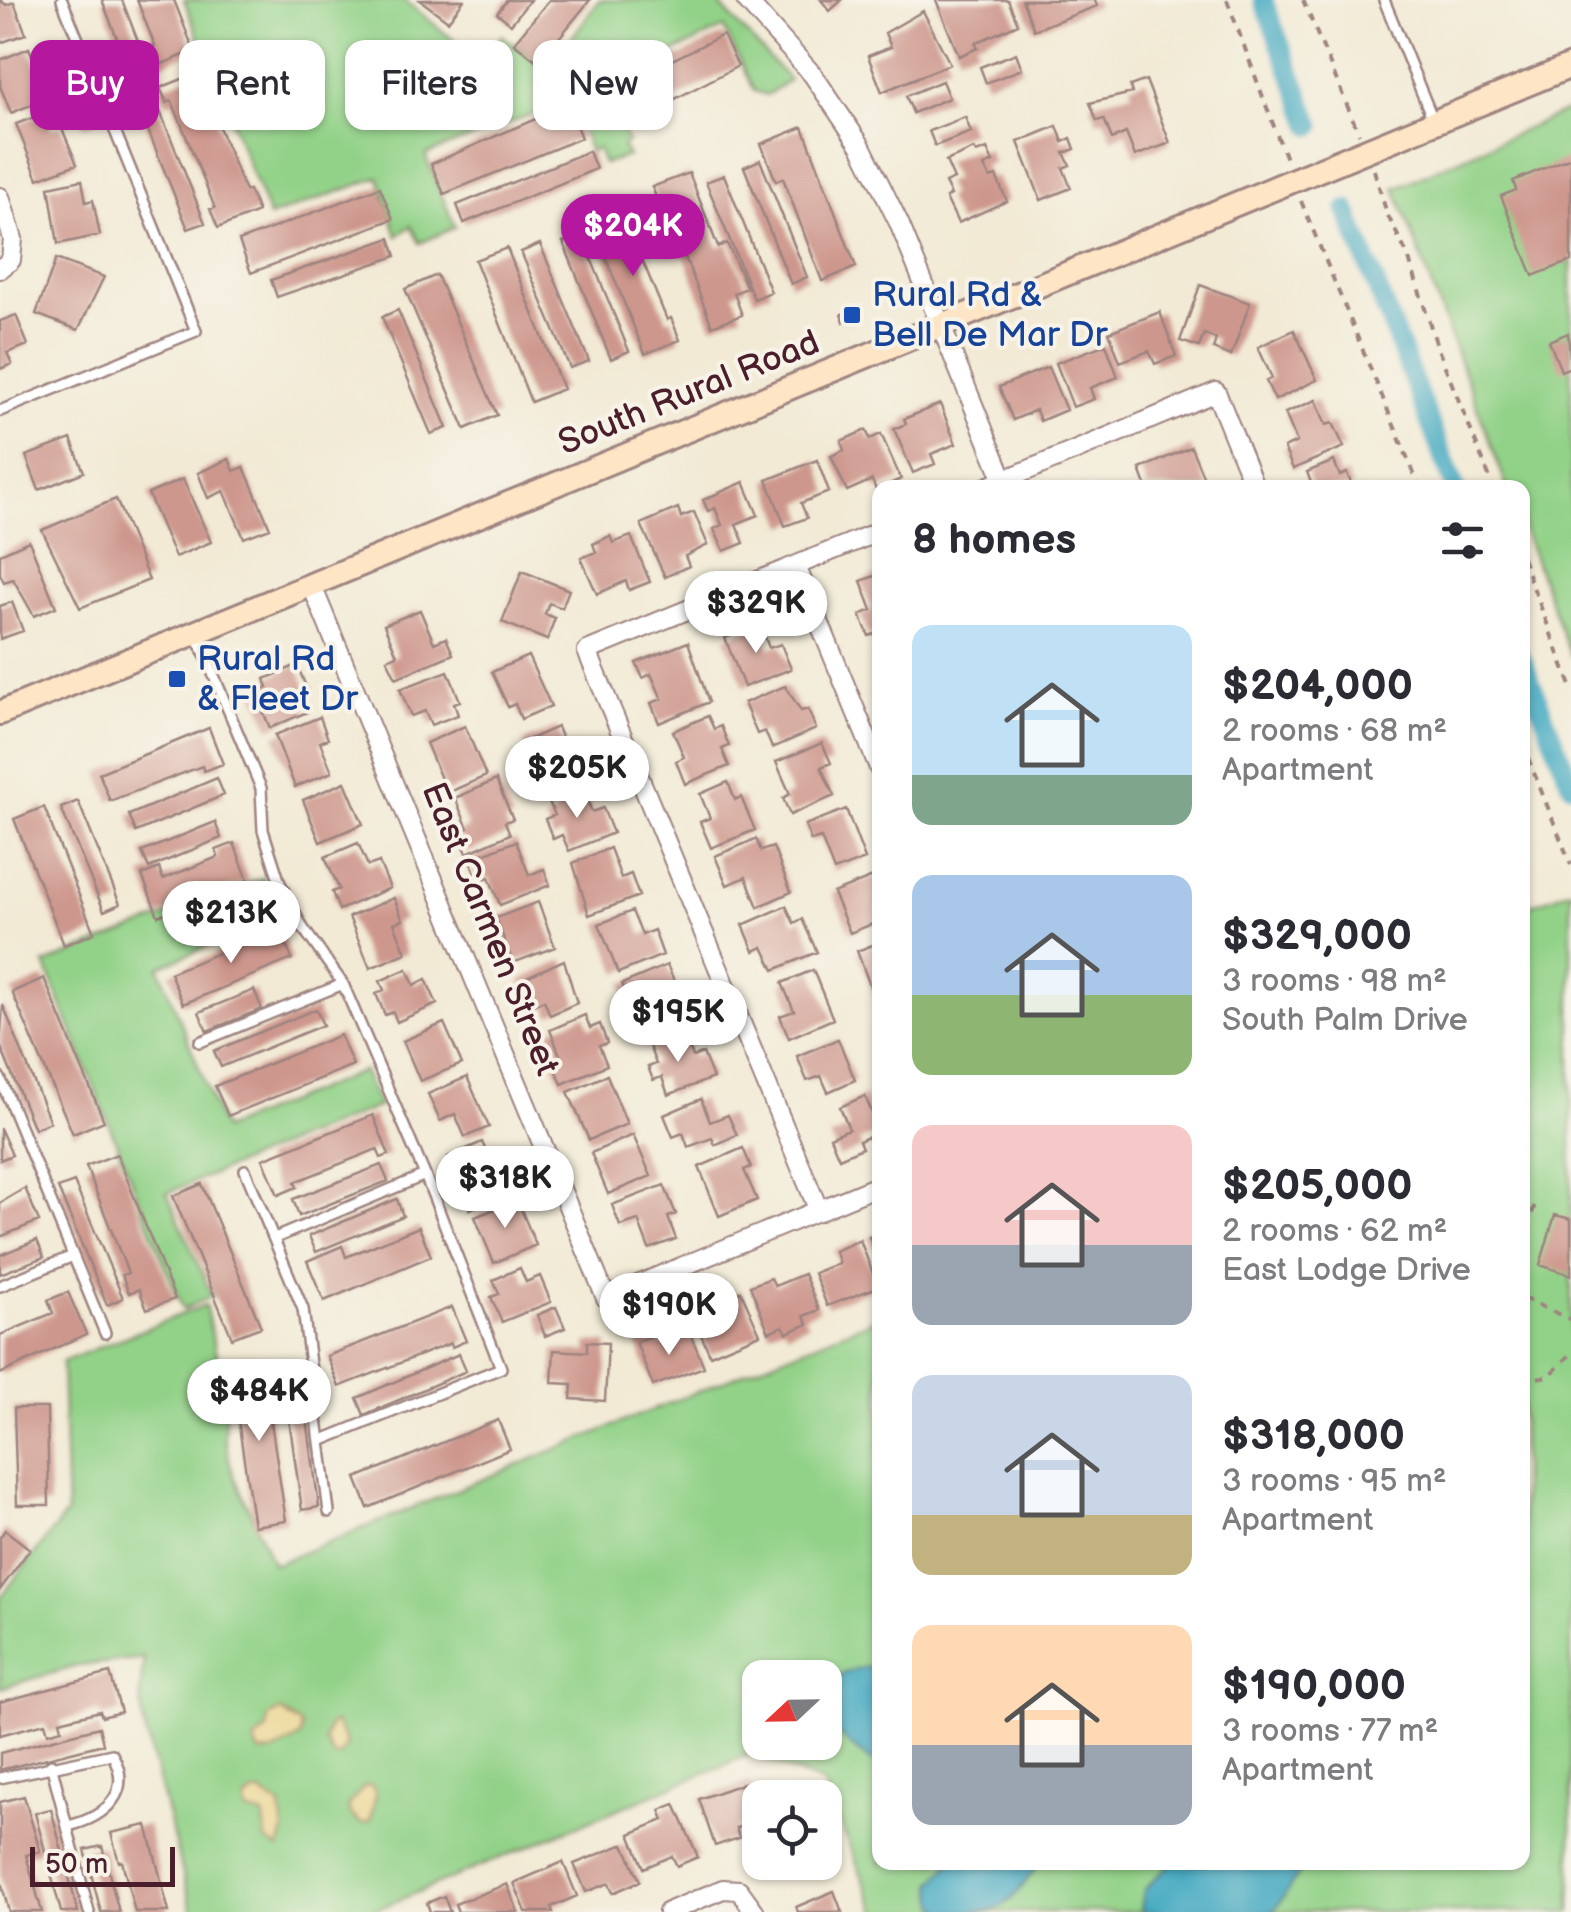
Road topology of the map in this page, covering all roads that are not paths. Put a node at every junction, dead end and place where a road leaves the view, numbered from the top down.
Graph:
1 (62, 0) edge
2 (746, 0) edge
3 (1384, 0) edge
4 (1571, 66) edge
5 (1434, 123) junction
6 (0, 197) edge
7 (6, 265) edge
8 (941, 326) junction
9 (0, 411) edge
10 (1004, 480) edge
11 (1015, 480) edge
12 (1252, 480) edge
13 (872, 534) edge
14 (796, 566) junction
15 (312, 586) junction
16 (196, 633) junction
17 (0, 714) edge
18 (872, 751) edge
19 (343, 984) junction
20 (200, 1042) dead end
21 (0, 1078) edge
22 (245, 1170) dead end
23 (425, 1175) junction
24 (872, 1189) edge
25 (819, 1211) junction
26 (275, 1238) junction
27 (73, 1256) junction
28 (0, 1286) edge
29 (106, 1333) dead end
30 (320, 1441) junction
31 (329, 1512) dead end
32 (52, 1764) junction
33 (0, 1778) edge
34 (68, 1826) junction
35 (89, 1912) edge
36 (668, 1912) edge
37 (756, 1912) edge

1 - 9 lane
2 - 8 street
3 - 5 lane
4 - 5 main road, South Rural Road
5 - 8 main road, South Rural Road
6 - 7 street
8 - 10 street
8 - 15 main road, South Rural Road
11 - 12 street
13 - 14 street
14 - 18 street
14 - 25 street
15 - 16 main road, South Rural Road
15 - 25 street, East Carmen Street
16 - 17 main road, South Rural Road
16 - 19 lane
19 - 20 lane
19 - 23 lane
21 - 27 lane
22 - 26 lane
23 - 26 lane
23 - 30 lane
24 - 25 street
26 - 30 lane
27 - 28 lane
27 - 29 lane
30 - 31 lane
32 - 33 lane
32 - 34 lane
32 - 34 lane
34 - 35 lane
36 - 37 street

